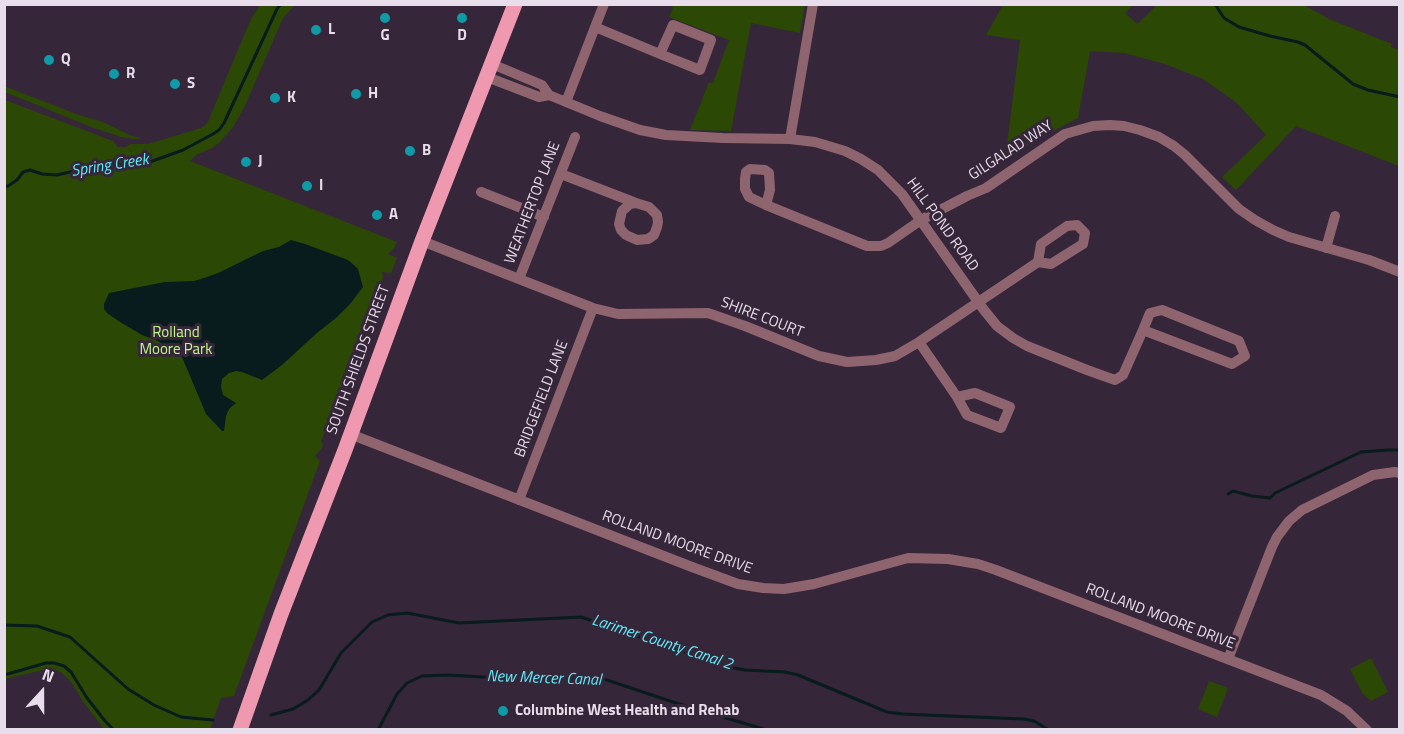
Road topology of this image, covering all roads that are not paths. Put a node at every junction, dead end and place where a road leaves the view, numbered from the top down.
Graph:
1 (515, 4) edge
2 (604, 4) edge
3 (813, 4) edge
4 (595, 27) junction
5 (660, 54) junction
6 (489, 70) junction
7 (566, 102) junction
8 (575, 137) dead end
9 (790, 139) junction
10 (561, 174) junction
11 (481, 192) dead end
12 (636, 203) dead end
13 (766, 205) dead end
14 (1335, 216) dead end
15 (544, 217) junction
16 (921, 220) junction
17 (422, 241) junction
18 (1326, 248) junction
19 (1038, 262) junction
20 (1400, 272) edge
21 (519, 279) junction
22 (978, 302) junction
23 (593, 308) junction
24 (1143, 330) junction
25 (919, 342) junction
26 (957, 397) junction
27 (350, 435) junction
28 (1400, 473) edge
29 (519, 500) junction
30 (1228, 659) junction
31 (240, 729) edge
32 (1367, 729) edge

1 - 6 main road, SOUTH SHIELDS STREET
2 - 4 street
3 - 9 street
4 - 5 street
4 - 7 street
5 - 5 street
6 - 7 street, HILL POND ROAD
6 - 17 main road, SOUTH SHIELDS STREET
7 - 9 street, HILL POND ROAD
8 - 10 street, WEATHERTOP LANE
9 - 16 street, HILL POND ROAD
10 - 12 street
10 - 15 street, WEATHERTOP LANE
11 - 15 street
13 - 16 street, GILGALAD WAY
14 - 18 street
15 - 21 street, WEATHERTOP LANE
16 - 18 street, GILGALAD WAY
16 - 22 street, HILL POND ROAD
17 - 21 street, SHIRE COURT
17 - 27 main road, SOUTH SHIELDS STREET
18 - 20 street, GILGALAD WAY
19 - 19 street, SHIRE COURT
19 - 22 street, SHIRE COURT
21 - 23 street, SHIRE COURT
22 - 24 street, HILL POND ROAD
22 - 25 street, SHIRE COURT
23 - 25 street, SHIRE COURT
23 - 29 street, BRIDGEFIELD LANE
24 - 24 street
25 - 26 street
26 - 26 street
27 - 29 street, ROLLAND MOORE DRIVE
27 - 31 main road, SOUTH SHIELDS STREET
28 - 30 street
29 - 30 street, ROLLAND MOORE DRIVE
30 - 32 street, ROLLAND MOORE DRIVE

